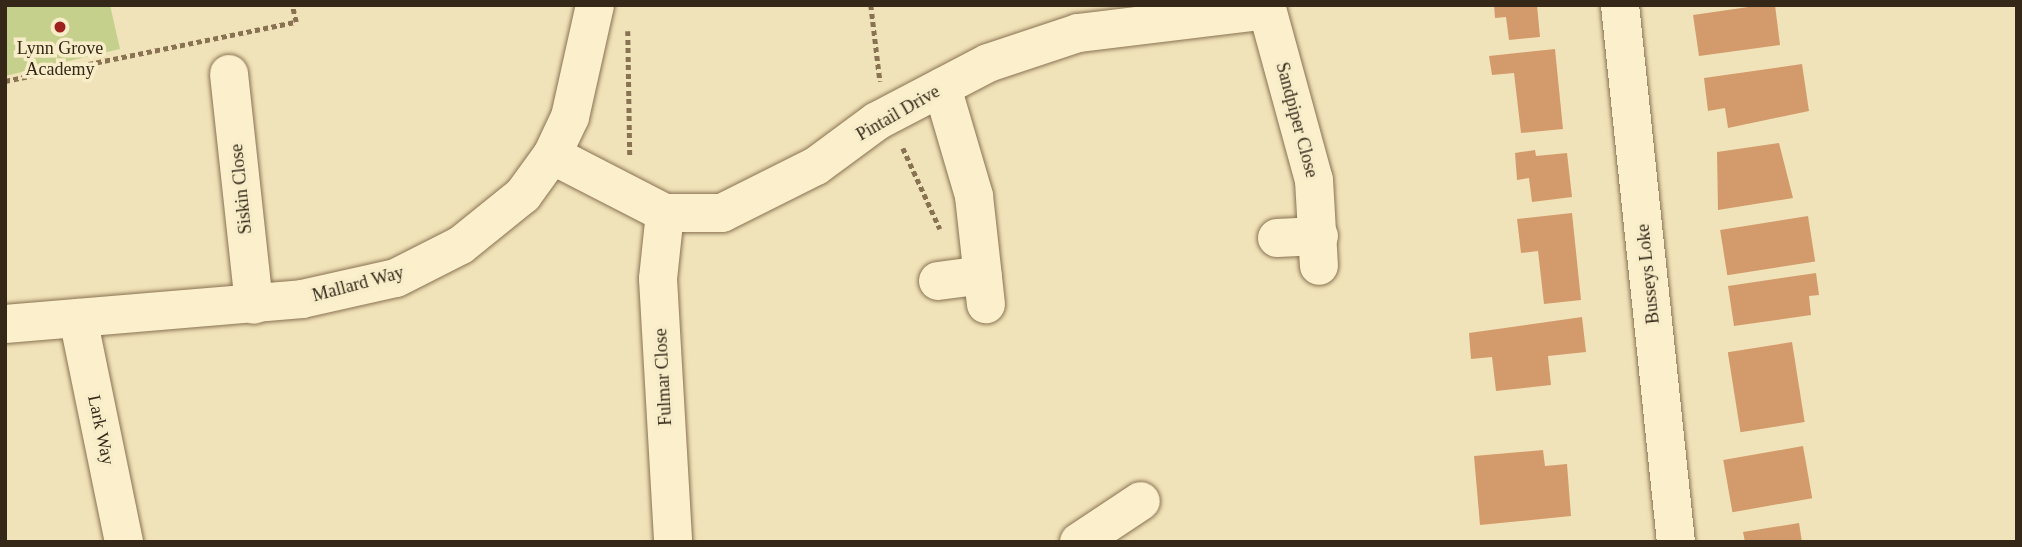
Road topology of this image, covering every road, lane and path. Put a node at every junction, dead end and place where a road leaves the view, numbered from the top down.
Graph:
1 (292, 5) edge
2 (871, 5) edge
3 (1620, 5) edge
4 (1266, 7) edge
5 (612, 11) edge
6 (229, 74) dead end
7 (5, 81) edge
8 (942, 87) junction
9 (892, 114) junction
10 (552, 156) junction
11 (648, 206) junction
12 (1277, 238) dead end
13 (945, 240) dead end
14 (939, 281) dead end
15 (254, 305) junction
16 (78, 318) junction
17 (5, 324) edge
18 (1141, 501) dead end
19 (124, 542) edge
20 (673, 542) edge
21 (1079, 542) edge
22 (1676, 542) edge

1 - 7 path
2 - 9 path
3 - 22 street, Busseys Loke
4 - 8 street, Pintail Drive
4 - 12 street, Sandpiper Close
5 - 10 street, Mallard Way
5 - 11 path
6 - 15 street, Siskin Close
8 - 9 street, Pintail Drive
8 - 14 street
9 - 11 street, Pintail Drive
9 - 13 path
10 - 11 street, Pintail Drive
10 - 15 street, Mallard Way
11 - 20 street, Fulmar Close
15 - 16 street, Mallard Way
16 - 17 street, Mallard Way
16 - 19 street, Lark Way
18 - 21 street

